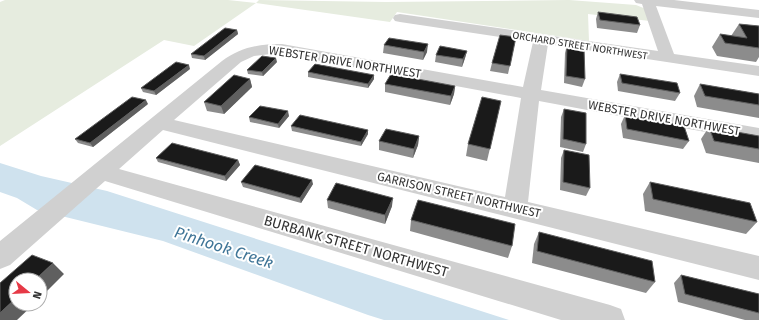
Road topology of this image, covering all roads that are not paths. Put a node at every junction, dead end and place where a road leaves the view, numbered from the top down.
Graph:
1 (641, 0) edge
2 (647, 0) edge
3 (759, 14) edge
4 (400, 18) dead end
5 (541, 39) junction
6 (668, 58) junction
7 (759, 71) edge
8 (530, 94) junction
9 (159, 123) junction
10 (759, 135) edge
11 (102, 172) junction
12 (515, 208) junction
13 (0, 257) edge
14 (759, 268) edge
15 (610, 320) edge

1 - 2 street
2 - 3 street
2 - 6 street
4 - 5 street, ORCHARD STREET NORTHWEST
5 - 6 street, ORCHARD STREET NORTHWEST
5 - 8 street
6 - 7 street, ORCHARD STREET NORTHWEST
8 - 9 street, WEBSTER DRIVE NORTHWEST
8 - 10 street, WEBSTER DRIVE NORTHWEST
8 - 12 street
9 - 11 street, WEBSTER DRIVE NORTHWEST
9 - 12 street, GARRISON STREET NORTHWEST
11 - 13 street, WEBSTER DRIVE NORTHWEST
11 - 15 street, BURBANK STREET NORTHWEST
12 - 14 street, GARRISON STREET NORTHWEST

